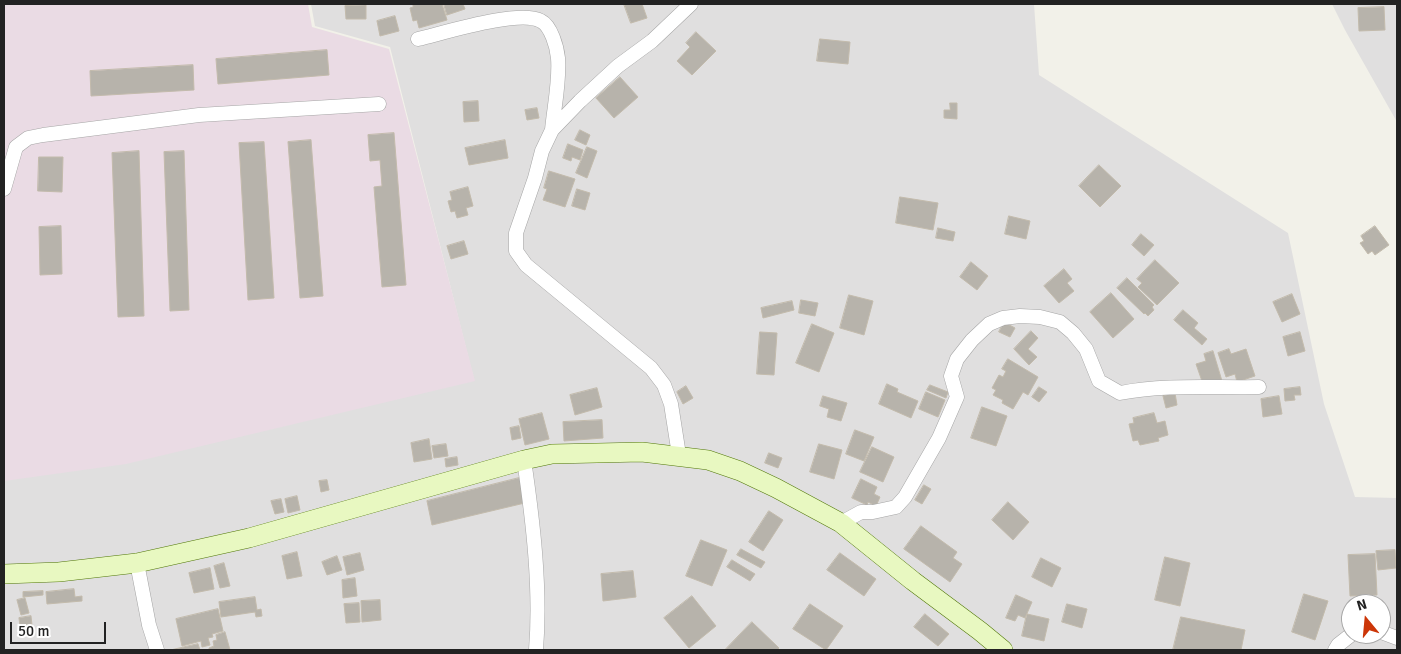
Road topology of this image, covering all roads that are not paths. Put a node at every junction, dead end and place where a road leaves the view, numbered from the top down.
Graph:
1 (690, 4) edge
2 (418, 39) dead end
3 (379, 104) dead end
4 (552, 130) junction
5 (4, 189) edge
6 (1259, 387) dead end
7 (679, 455) junction
8 (524, 460) junction
9 (841, 523) junction
10 (137, 562) junction
11 (4, 574) edge
12 (157, 650) edge
13 (536, 650) edge
14 (1003, 650) edge

1 - 4 street
2 - 4 street
3 - 5 street
4 - 7 street
6 - 9 street
7 - 8 street
7 - 9 street
8 - 10 street
8 - 13 street
9 - 14 street
10 - 11 street
10 - 12 street

